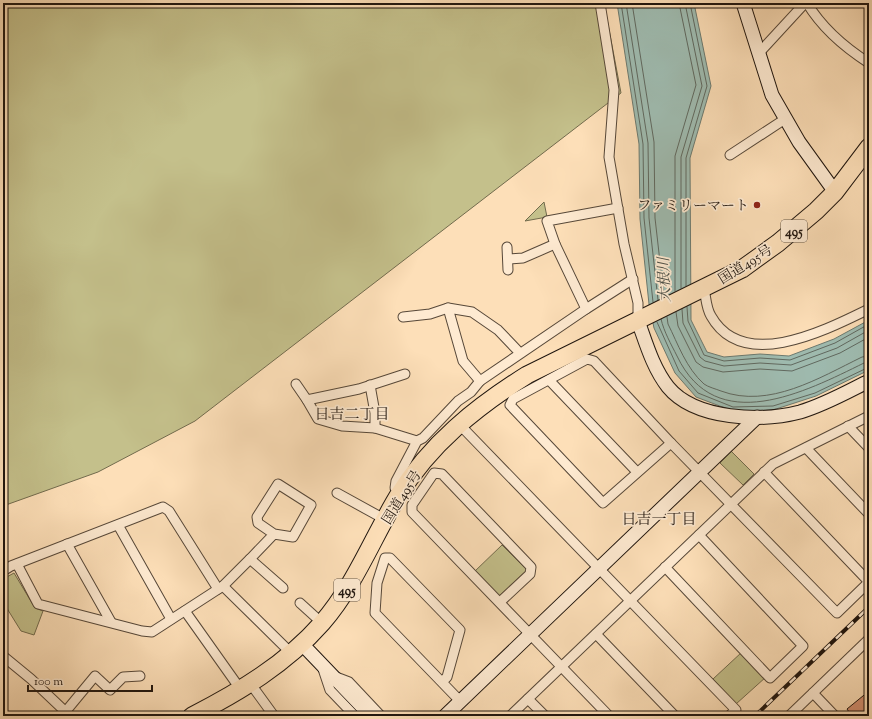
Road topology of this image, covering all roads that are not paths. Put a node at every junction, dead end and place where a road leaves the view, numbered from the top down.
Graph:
1 (600, 3) edge
2 (743, 3) edge
3 (806, 3) edge
4 (758, 53) junction
5 (869, 63) edge
6 (785, 119) junction
7 (869, 147) edge
8 (730, 155) dead end
9 (835, 192) junction
10 (618, 208) junction
11 (555, 244) junction
12 (507, 247) dead end
13 (508, 259) junction
14 (508, 270) dead end
15 (633, 279) junction
16 (702, 290) junction
17 (448, 308) junction
18 (586, 309) junction
19 (869, 309) edge
20 (403, 317) dead end
21 (642, 319) junction
22 (520, 353) junction
23 (405, 374) dead end
24 (549, 380) junction
25 (480, 381) junction
26 (869, 381) edge
27 (296, 384) dead end
28 (370, 385) junction
29 (307, 400) junction
30 (458, 401) junction
31 (869, 416) edge
32 (757, 417) junction
33 (464, 419) junction
34 (848, 426) junction
35 (375, 428) junction
36 (417, 441) junction
37 (670, 444) junction
38 (806, 448) junction
39 (869, 448) edge
40 (638, 472) junction
41 (700, 472) junction
42 (764, 472) junction
43 (337, 493) dead end
44 (400, 493) junction
45 (732, 504) junction
46 (869, 514) edge
47 (386, 520) junction
48 (118, 525) junction
49 (274, 534) junction
50 (699, 535) junction
51 (67, 544) junction
52 (250, 559) junction
53 (17, 564) junction
54 (665, 567) junction
55 (600, 569) junction
56 (3, 571) edge
57 (869, 582) edge
58 (220, 588) junction
59 (283, 588) dead end
60 (630, 600) junction
61 (500, 602) junction
62 (300, 603) dead end
63 (185, 611) junction
64 (171, 619) junction
65 (111, 622) junction
66 (322, 623) junction
67 (596, 634) junction
68 (530, 635) junction
69 (869, 639) edge
70 (297, 649) junction
71 (3, 656) edge
72 (561, 666) junction
73 (326, 670) junction
74 (140, 676) dead end
75 (442, 682) junction
76 (246, 687) junction
77 (813, 693) junction
78 (528, 698) junction
79 (461, 702) junction
80 (68, 713) edge
81 (192, 716) edge
82 (274, 716) edge
83 (355, 716) edge
84 (371, 716) edge
85 (381, 716) edge
86 (446, 716) edge
87 (510, 716) edge
88 (545, 716) edge
89 (609, 716) edge
90 (675, 716) edge
91 (729, 716) edge
92 (789, 716) edge
93 (835, 716) edge

1 - 10 street
2 - 4 street
3 - 4 street
3 - 5 street
4 - 6 street
6 - 8 street
6 - 9 street
7 - 9 highway, 国道495号 / 495
9 - 16 highway, 国道495号 / 495
10 - 11 street
10 - 15 street
11 - 13 street
11 - 18 street
12 - 13 street
13 - 14 street
15 - 18 street
15 - 21 street
16 - 19 street
16 - 21 highway, 495
17 - 20 street
17 - 22 street
17 - 25 street
18 - 22 street
21 - 32 street
21 - 33 highway, 国道495号 / 495
22 - 25 street
23 - 28 street
24 - 37 street
24 - 40 street
24 - 40 street
25 - 30 street
26 - 32 street
27 - 29 street
28 - 29 street
28 - 35 street
29 - 35 street
30 - 33 street
30 - 36 street
31 - 34 street
32 - 41 street
33 - 44 highway, 国道495号 / 495
33 - 55 street
34 - 38 street
34 - 39 street
35 - 36 street
36 - 44 street
37 - 40 street
37 - 41 street
38 - 42 street
38 - 46 street
41 - 45 street
41 - 55 street
42 - 45 street
42 - 57 street
43 - 47 street
44 - 47 highway, 国道495号 / 495
45 - 50 street
45 - 57 street
47 - 66 highway, 国道495号 / 495
48 - 51 street
48 - 58 street
48 - 64 street
49 - 49 street
49 - 52 street
50 - 54 street
50 - 54 street
51 - 53 street
51 - 65 street
52 - 58 street
52 - 59 street
53 - 56 street
53 - 65 street
54 - 60 street
55 - 60 street
55 - 68 street
58 - 63 street
58 - 70 street
60 - 67 street
60 - 91 street
61 - 61 street
61 - 68 street
62 - 66 street
63 - 64 street
63 - 76 street
64 - 65 street
66 - 70 highway, 国道495号 / 495
67 - 72 street
67 - 90 street
68 - 72 street
68 - 79 street
69 - 77 street
70 - 73 street
70 - 76 highway, 国道495号 / 495
71 - 80 street
72 - 78 street
72 - 89 street
73 - 83 street
73 - 84 street
73 - 85 street
74 - 80 street
75 - 75 street
75 - 79 street
76 - 81 highway, 国道495号 / 495
76 - 82 street
77 - 92 street
77 - 93 street
78 - 87 street
78 - 88 street
79 - 86 street

